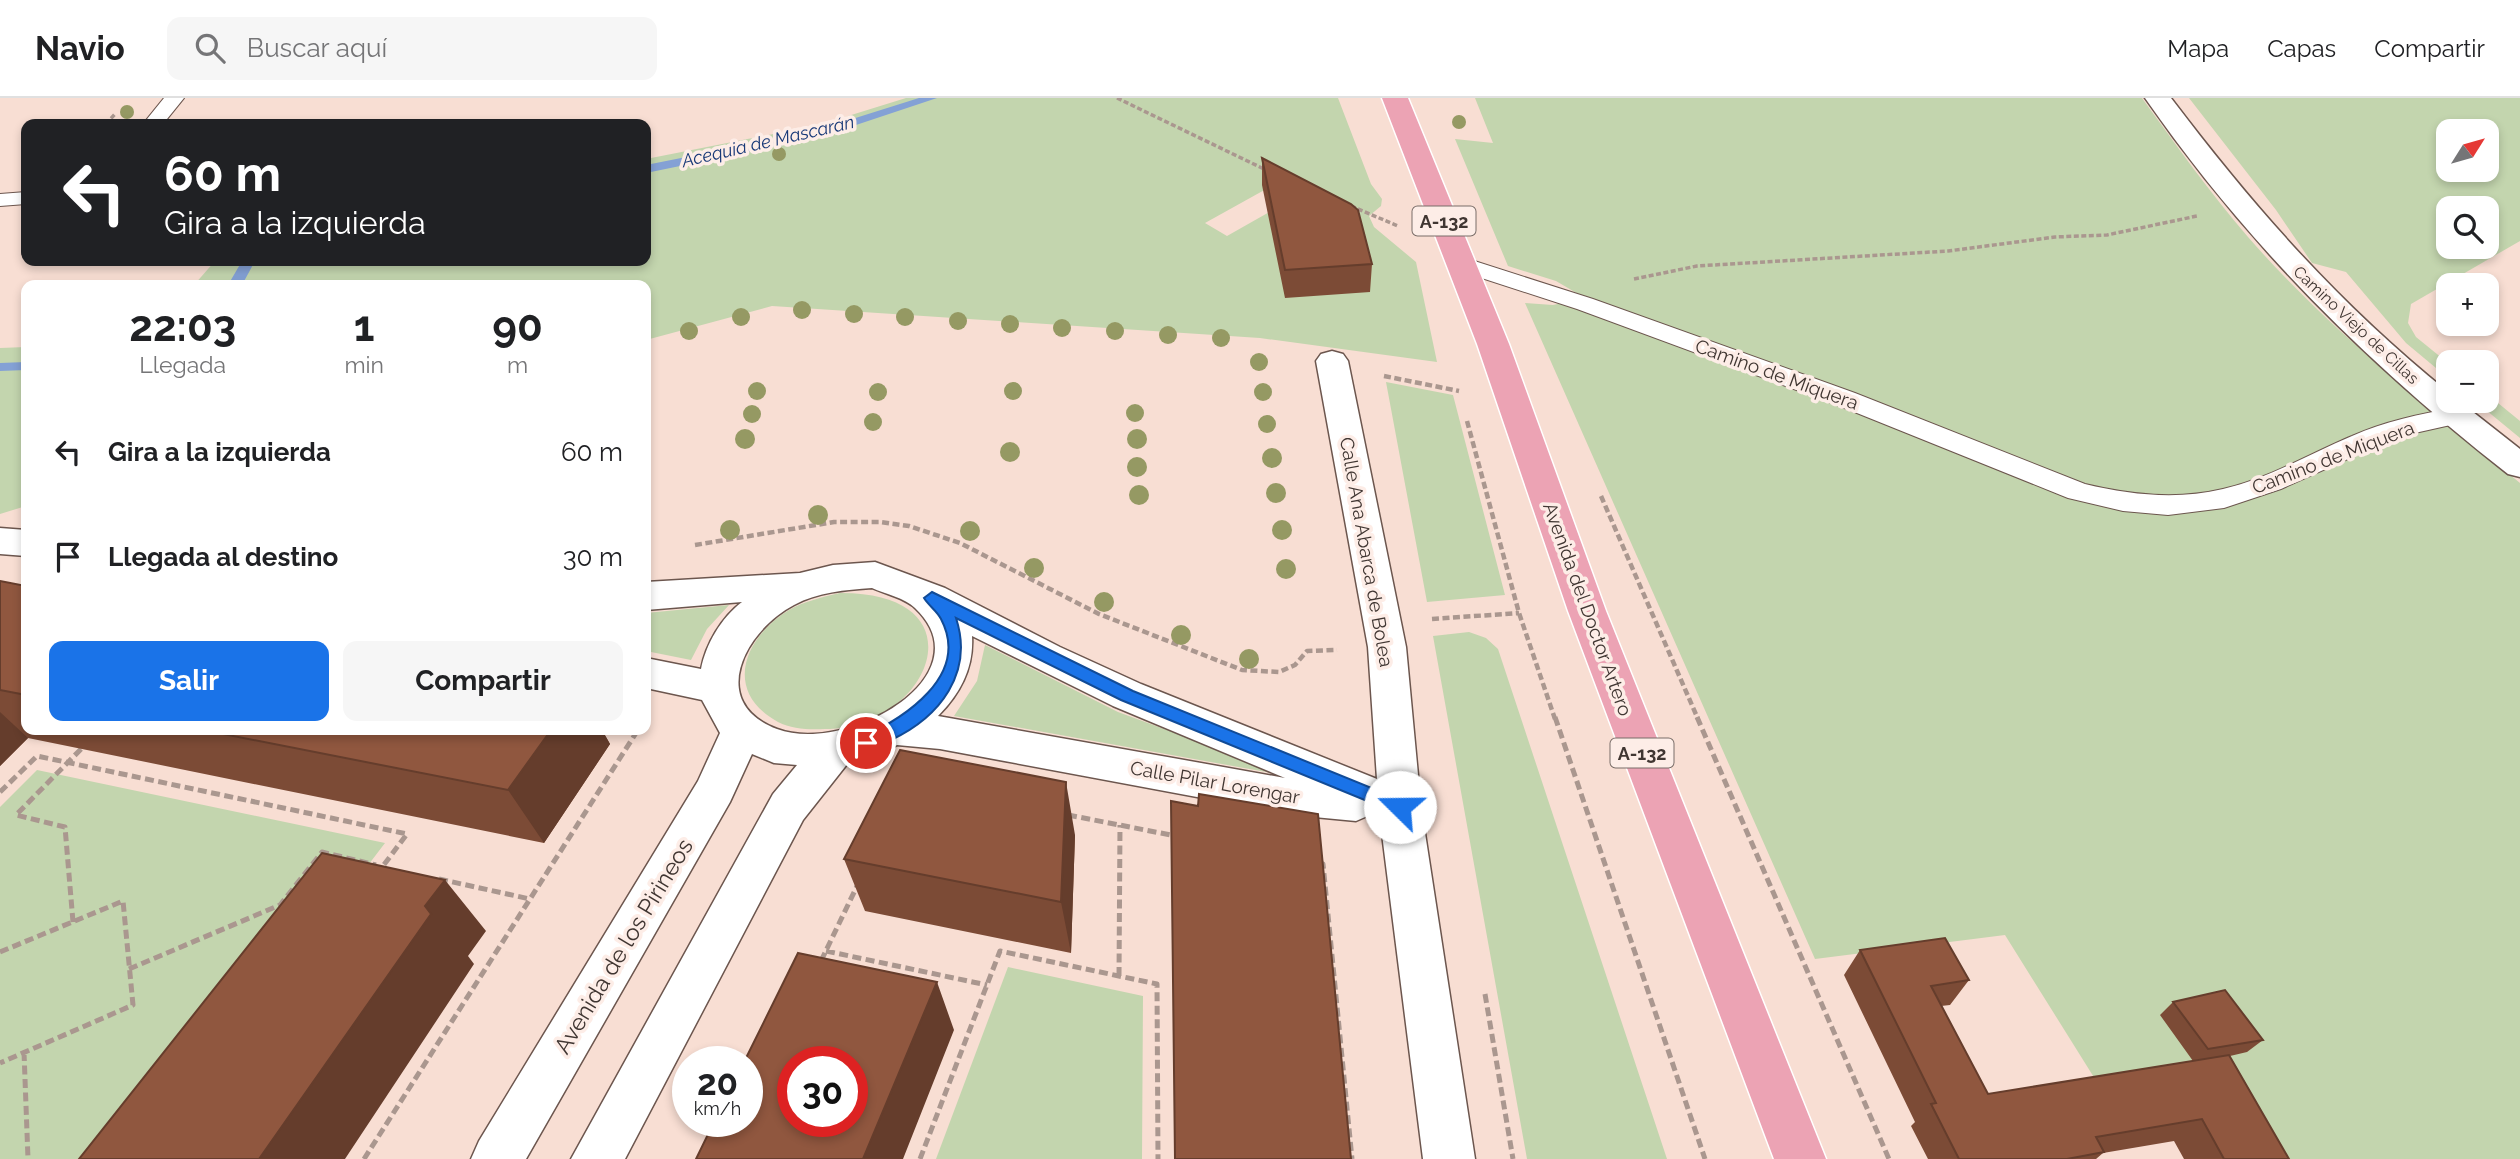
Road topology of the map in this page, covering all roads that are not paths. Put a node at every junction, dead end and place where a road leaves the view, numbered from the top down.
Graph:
1 (174, 98) edge
2 (1395, 98) edge
3 (2158, 98) edge
4 (157, 119) edge
5 (21, 198) edge
6 (0, 200) edge
7 (1462, 264) junction
8 (1332, 361) dead end
9 (2455, 416) junction
10 (2520, 466) edge
11 (0, 541) edge
12 (21, 543) edge
13 (804, 584) junction
14 (651, 596) edge
15 (932, 598) junction
16 (651, 675) edge
17 (717, 688) junction
18 (897, 729) junction
19 (742, 730) junction
20 (833, 751) junction
21 (1400, 807) junction
22 (497, 1159) edge
23 (597, 1159) edge
24 (1449, 1159) edge
25 (1800, 1159) edge

1 - 4 lane
2 - 7 main road, Avenida del Doctor Artero / A-132
3 - 9 street, Camino Viejo de Cillas
5 - 6 lane
7 - 9 lane, Camino de Miquera
7 - 25 main road, Avenida del Doctor Artero / A-132
8 - 21 street, Calle Ana Abarca de Bolea
9 - 10 street, Camino Viejo de Cillas
11 - 12 street
13 - 14 street
13 - 15 street
13 - 17 street
15 - 18 street
15 - 21 street, Calle Pilar Lorengar
16 - 17 street
17 - 19 street
18 - 20 street
18 - 21 street, Calle Pilar Lorengar
19 - 20 street
19 - 22 street, Avenida de los Pirineos
20 - 23 street
21 - 24 street, Calle Ana Abarca de Bolea

